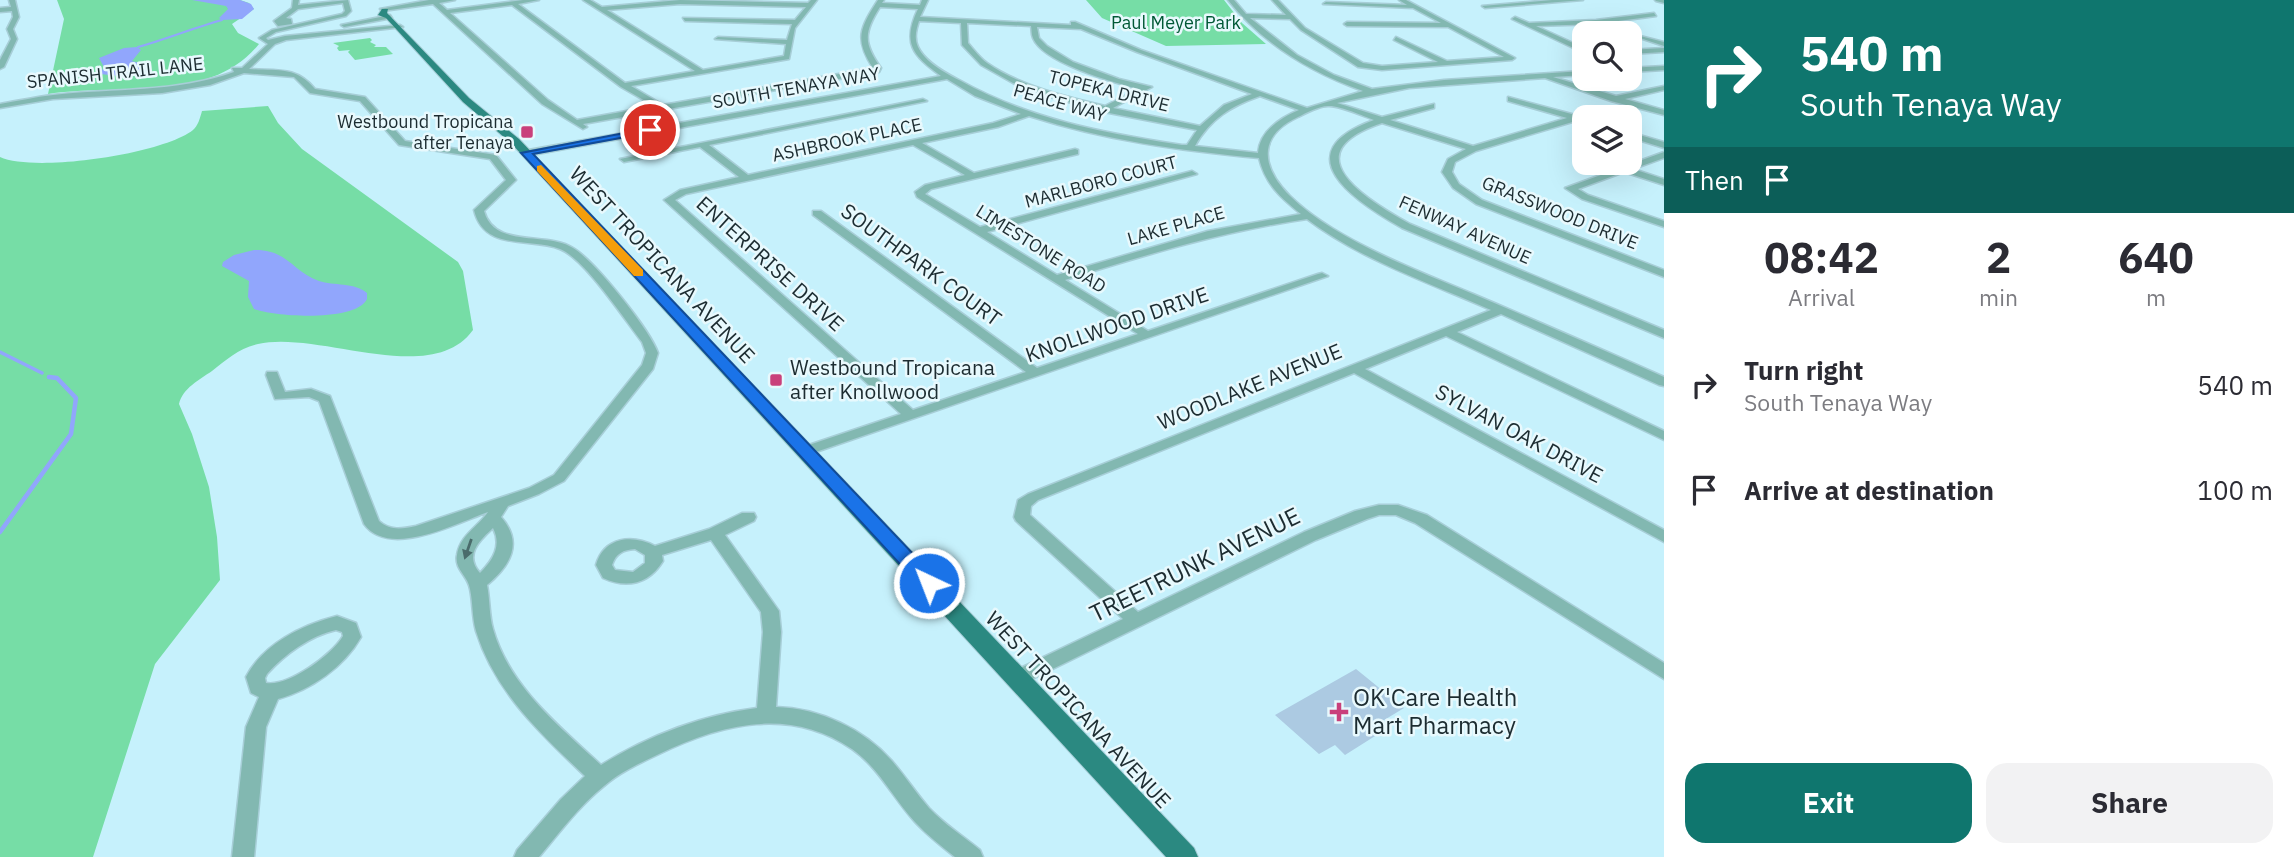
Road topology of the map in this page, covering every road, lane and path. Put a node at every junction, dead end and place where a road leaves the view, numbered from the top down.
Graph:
1 (12, 0) edge
2 (375, 0) edge
3 (453, 0) edge
4 (536, 0) edge
5 (586, 0) edge
6 (1231, 0) edge
7 (1275, 0) edge
8 (1402, 0) edge
9 (1580, 0) edge
10 (1658, 0) edge
11 (345, 1) edge
12 (433, 1) edge
13 (1664, 1) edge
14 (812, 2) edge
15 (513, 3) junction
16 (879, 3) edge
17 (296, 4) edge
18 (924, 4) edge
19 (1326, 4) dead end
20 (1485, 6) dead end
21 (1416, 7) junction
22 (14, 9) junction
23 (601, 9) junction
24 (0, 10) edge
25 (1633, 11) dead end
26 (444, 12) junction
27 (1654, 15) junction
28 (389, 16) junction
29 (1244, 16) junction
30 (1290, 17) junction
31 (1664, 18) edge
32 (284, 19) dead end
33 (685, 19) dead end
34 (917, 19) junction
35 (1515, 19) dead end
36 (964, 21) junction
37 (796, 22) junction
38 (1073, 23) dead end
39 (1347, 24) dead end
40 (1034, 25) junction
41 (1451, 25) junction
42 (1527, 25) junction
43 (355, 27) junction
44 (1083, 27) junction
45 (10, 29) junction
46 (0, 30) edge
47 (1642, 37) dead end
48 (272, 38) junction
49 (1396, 38) dead end
50 (718, 39) dead end
51 (788, 43) junction
52 (1664, 44) edge
53 (1572, 46) edge
54 (1664, 50) edge
55 (1642, 51) edge
56 (1447, 63) junction
57 (0, 67) edge
58 (1664, 68) edge
59 (1642, 69) edge
60 (240, 70) junction
61 (702, 72) junction
62 (1572, 75) edge
63 (1542, 76) junction
64 (948, 77) junction
65 (1486, 80) junction
66 (624, 85) junction
67 (1664, 88) edge
68 (1373, 93) junction
69 (1259, 94) junction
70 (1511, 99) dead end
71 (1612, 99) junction
72 (923, 101) dead end
73 (1330, 103) junction
74 (0, 104) edge
75 (1431, 106) dead end
76 (663, 108) junction
77 (1104, 110) junction
78 (1306, 110) junction
79 (1031, 113) junction
80 (1664, 113) edge
81 (1572, 118) edge
82 (1383, 120) junction
83 (578, 122) junction
84 (1572, 122) edge
85 (1199, 128) junction
86 (1642, 138) edge
87 (598, 140) junction
88 (914, 142) junction
89 (704, 145) junction
90 (1664, 145) edge
91 (1190, 148) junction
92 (1473, 149) junction
93 (1075, 152) dead end
94 (526, 153) junction
95 (1664, 155) edge
96 (1262, 156) junction
97 (624, 159) dead end
98 (1642, 163) edge
99 (1192, 174) dead end
100 (1605, 175) edge
101 (1642, 175) edge
102 (974, 177) junction
103 (746, 178) junction
104 (1664, 182) edge
105 (671, 197) joint
106 (817, 214) dead end
107 (1307, 216) junction
108 (1664, 224) edge
109 (978, 231) junction
110 (1664, 274) edge
111 (1322, 276) dead end
112 (1056, 279) junction
113 (1501, 310) junction
114 (1447, 332) junction
115 (1664, 334) edge
116 (1147, 335) junction
117 (1354, 368) junction
118 (1036, 373) junction
119 (272, 375) dead end
120 (1664, 382) edge
121 (911, 415) junction
122 (1664, 436) edge
123 (806, 451) junction
124 (502, 502) junction
125 (748, 517) dead end
126 (493, 519) junction
127 (715, 533) junction
128 (1664, 537) edge
129 (653, 552) dead end
130 (478, 583) junction
131 (1136, 620) junction
132 (1664, 672) edge
133 (1017, 678) junction
134 (271, 692) junction
135 (766, 714) junction
136 (600, 777) junction
137 (243, 857) edge
138 (525, 857) edge
139 (972, 857) edge
140 (1184, 857) edge

1 - 22 street
2 - 28 main road, WEST TROPICANA AVENUE
3 - 12 street
4 - 15 street
5 - 23 street
6 - 29 street
7 - 30 street
8 - 21 street
9 - 20 street
10 - 13 street
11 - 17 street
11 - 48 street
12 - 26 street
12 - 28 street
14 - 23 street
14 - 37 street
15 - 26 street
15 - 66 street
16 - 18 street
16 - 76 street
17 - 32 street
18 - 34 street, PEACE WAY
19 - 21 street
21 - 41 street
22 - 24 street
22 - 45 street
23 - 61 street
25 - 27 street
26 - 83 street
27 - 31 street
27 - 42 street
28 - 43 street, SPANISH TRAIL LANE
28 - 43 street, SPANISH TRAIL LANE
28 - 94 main road, WEST TROPICANA AVENUE
29 - 30 street
29 - 68 street
30 - 56 street
33 - 37 street
34 - 36 street
34 - 64 street, PEACE WAY
35 - 42 street
36 - 40 street
36 - 77 street, TOPEKA DRIVE
37 - 51 street
38 - 44 street
39 - 41 street
40 - 44 street
40 - 77 street
41 - 56 street
42 - 53 street
43 - 48 street, SPANISH TRAIL LANE
43 - 48 street, SPANISH TRAIL LANE
44 - 69 street
45 - 46 street
45 - 57 street
47 - 52 street
48 - 60 street, SPANISH TRAIL LANE
49 - 56 street
50 - 51 street
51 - 61 street
54 - 55 street
56 - 65 street
58 - 59 street
60 - 74 street, SPANISH TRAIL LANE
60 - 124 street
61 - 66 street
62 - 63 street
63 - 65 street
63 - 71 street
64 - 79 street, PEACE WAY
64 - 87 street, SOUTH TENAYA WAY
65 - 68 street
66 - 76 street
67 - 71 street
68 - 73 street
69 - 78 street
69 - 85 street
70 - 81 street
71 - 80 street
72 - 89 street
73 - 78 street
73 - 82 street
75 - 82 street, FENWAY AVENUE
76 - 83 street
77 - 85 street, TOPEKA DRIVE
78 - 96 street
79 - 88 street, ASHBROOK PLACE
79 - 91 street, PEACE WAY
82 - 92 street
82 - 115 street, FENWAY AVENUE
83 - 87 street
84 - 92 street
85 - 91 street
86 - 90 street
87 - 94 street, SOUTH TENAYA WAY
88 - 102 street
88 - 103 street, ASHBROOK PLACE
89 - 97 street
89 - 103 street
91 - 96 street, PEACE WAY
92 - 110 street, GRASSWOOD DRIVE
93 - 102 street
94 - 123 main road, WEST TROPICANA AVENUE
95 - 98 street
96 - 107 street
99 - 109 street, MARLBORO COURT
100 - 108 street
101 - 104 street
102 - 109 street, LIMESTONE ROAD
103 - 105 street, ASHBROOK PLACE
105 - 121 street, ENTERPRISE DRIVE
106 - 118 street, SOUTHPARK COURT
107 - 112 street, LAKE PLACE
107 - 113 street
109 - 112 street, LIMESTONE ROAD
111 - 116 street, KNOLLWOOD DRIVE
112 - 116 street, LIMESTONE ROAD
113 - 114 street, WOODLAKE AVENUE
113 - 120 street
114 - 117 street, WOODLAKE AVENUE
114 - 122 street
116 - 118 street, KNOLLWOOD DRIVE
117 - 128 street, SYLVAN OAK DRIVE
117 - 131 street, WOODLAKE AVENUE
118 - 121 street, KNOLLWOOD DRIVE
119 - 124 street
121 - 123 street, KNOLLWOOD DRIVE
123 - 133 main road, WEST TROPICANA AVENUE
124 - 126 street
125 - 127 street
126 -> 130 street
126 - 130 street
127 - 129 street
127 - 135 street
130 - 136 street
131 - 132 street, TREETRUNK AVENUE
131 - 133 street, TREETRUNK AVENUE
133 - 140 main road, WEST TROPICANA AVENUE
134 - 134 street
134 - 137 street
135 - 136 street
135 - 139 street
136 - 138 street

